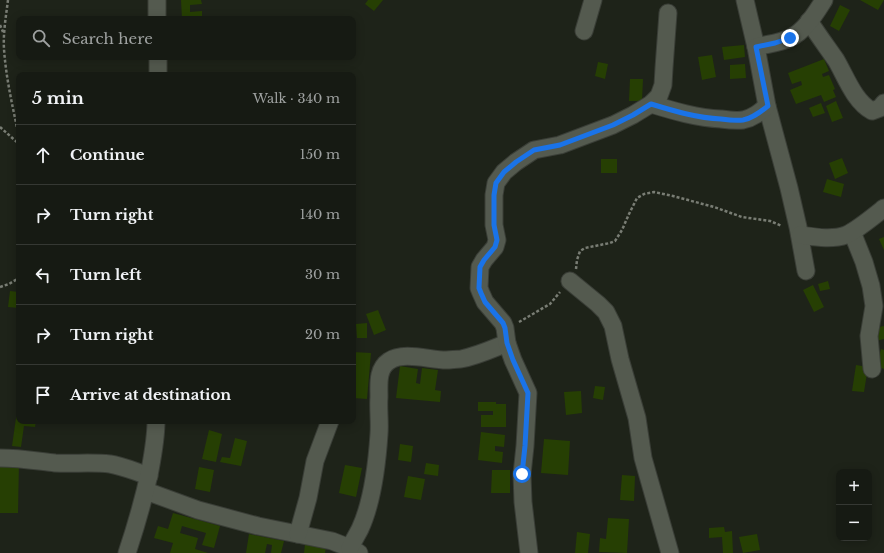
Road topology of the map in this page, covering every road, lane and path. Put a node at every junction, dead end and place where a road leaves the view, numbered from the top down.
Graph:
1 (8, 0) edge
2 (157, 0) edge
3 (593, 0) edge
4 (745, 0) edge
5 (824, 0) edge
6 (668, 13) dead end
7 (157, 16) edge
8 (809, 21) junction
9 (0, 25) edge
10 (584, 31) dead end
11 (4, 33) junction
12 (756, 47) junction
13 (158, 60) edge
14 (158, 72) edge
15 (884, 103) edge
16 (651, 104) junction
17 (768, 106) junction
18 (16, 123) edge
19 (0, 127) edge
20 (16, 141) edge
21 (884, 208) edge
22 (799, 231) junction
23 (852, 232) junction
24 (806, 271) dead end
25 (16, 280) edge
26 (570, 282) junction
27 (0, 288) edge
28 (506, 335) junction
29 (872, 369) dead end
30 (156, 424) edge
31 (329, 424) edge
32 (154, 449) junction
33 (0, 458) edge
34 (123, 468) junction
35 (147, 483) junction
36 (298, 534) junction
37 (354, 550) edge
38 (128, 553) edge
39 (529, 553) edge
40 (670, 553) edge

1 - 11 path
2 - 7 street
3 - 10 street
4 - 12 street
5 - 8 street
6 - 16 street
8 - 12 street
8 - 15 street
9 - 11 path
11 - 18 path
12 - 17 street
13 - 14 street
16 - 17 street
16 - 28 street
17 - 22 street
19 - 20 path
21 - 23 street
22 - 23 street
22 - 24 street
22 - 26 path
23 - 29 street
25 - 27 path
26 - 28 path
26 - 40 street
28 - 37 street
28 - 39 street
30 - 32 street
31 - 36 street
32 - 34 street
32 - 35 street
33 - 34 street
34 - 35 street
35 - 36 street
35 - 38 street
36 - 37 street

